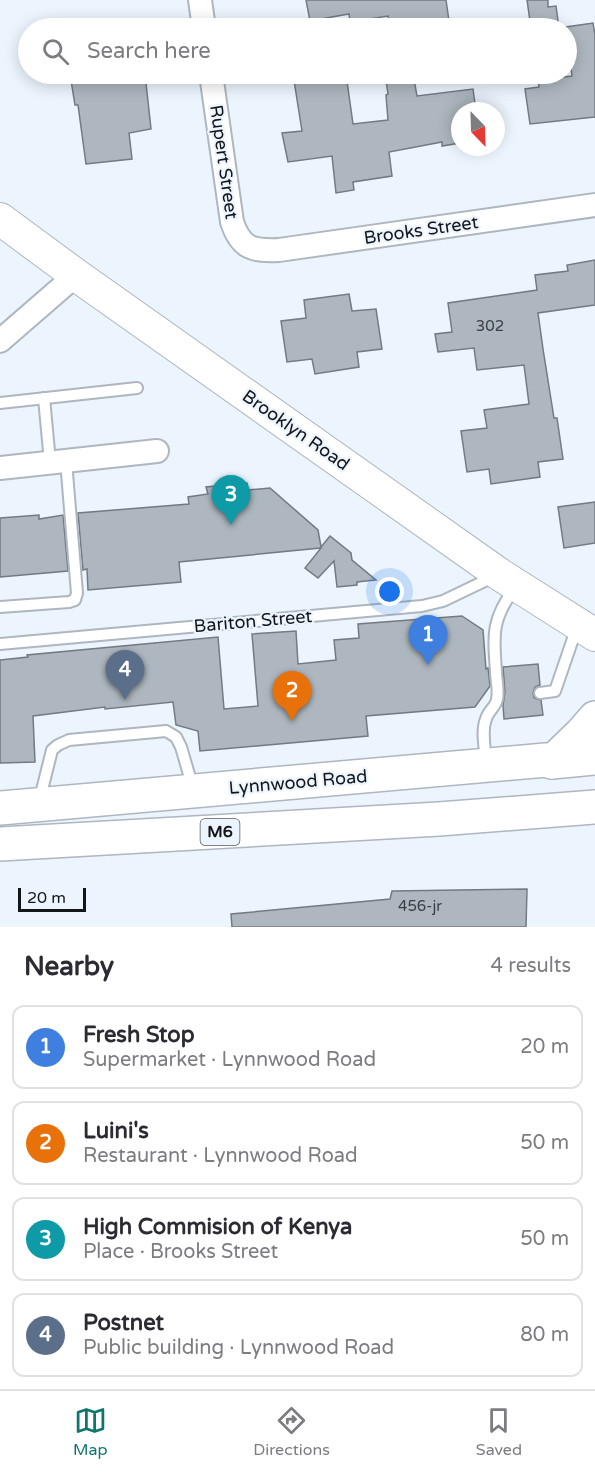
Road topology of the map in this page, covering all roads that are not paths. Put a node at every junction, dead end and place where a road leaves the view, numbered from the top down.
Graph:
1 (200, 0) edge
2 (203, 18) edge
3 (212, 84) edge
4 (595, 205) edge
5 (0, 219) edge
6 (247, 246) joint
7 (76, 275) junction
8 (0, 341) edge
9 (137, 388) dead end
10 (44, 398) junction
11 (0, 403) edge
12 (157, 451) dead end
13 (58, 461) junction
14 (0, 468) edge
15 (508, 579) junction
16 (0, 608) edge
17 (587, 629) edge
18 (0, 644) edge
19 (540, 693) dead end
20 (595, 718) edge
21 (595, 758) edge
22 (552, 762) junction
23 (486, 765) junction
24 (194, 791) junction
25 (38, 805) junction
26 (595, 807) edge
27 (0, 808) edge
28 (0, 844) edge

1 - 2 street
3 - 6 street, Rupert Street
4 - 6 street, Brooks Street
5 - 7 main road, Brooklyn Road
7 - 8 street
7 - 15 main road, Brooklyn Road
9 - 10 lane
10 - 11 lane
10 - 13 lane
12 - 13 street
13 - 14 street
13 - 16 lane
15 - 17 main road, Brooklyn Road
15 - 18 lane, Bariton Street
15 - 23 lane
17 - 19 lane
20 - 22 main road
21 - 22 main road, Lynnwood Road
22 - 23 main road, Lynnwood Road
23 - 24 main road, Lynnwood Road
24 - 25 main road, Lynnwood Road
24 - 25 lane
25 - 27 main road, Lynnwood Road
26 - 28 main road, M6

